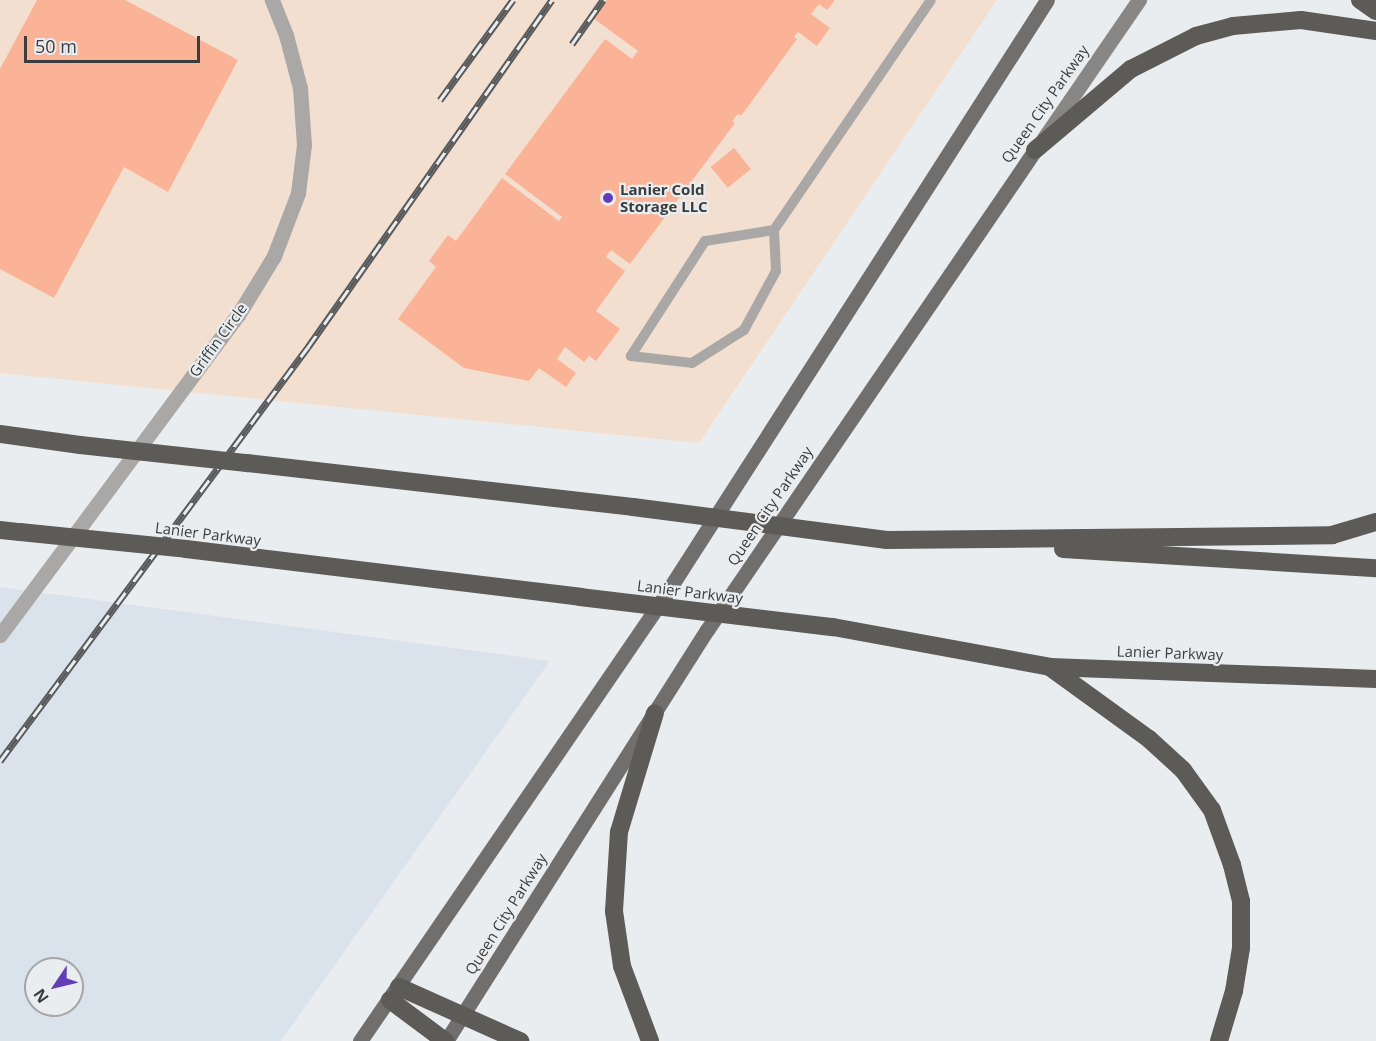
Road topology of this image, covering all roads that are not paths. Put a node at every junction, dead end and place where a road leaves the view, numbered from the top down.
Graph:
1 (272, 0) edge
2 (932, 0) edge
3 (1047, 0) edge
4 (1139, 0) edge
5 (1360, 0) edge
6 (1376, 11) edge
7 (1376, 31) edge
8 (1035, 150) junction
9 (774, 230) junction
10 (0, 435) edge
11 (1376, 522) edge
12 (0, 530) edge
13 (887, 540) junction
14 (1376, 568) edge
15 (0, 635) edge
16 (1050, 667) junction
17 (1376, 679) edge
18 (655, 714) junction
19 (394, 993) junction
20 (463, 1015) junction
21 (360, 1041) edge
22 (446, 1041) edge
23 (520, 1041) edge
24 (650, 1041) edge
25 (1219, 1041) edge

1 - 15 street, Griffin Circle
2 - 9 lane
3 - 19 main road
4 - 8 main road, Queen City Parkway
5 - 6 highway
7 - 8 highway
8 - 18 main road, Queen City Parkway
9 - 9 lane
10 - 13 highway, bridge
11 - 13 highway
12 - 16 highway, Lanier Parkway, bridge
13 - 14 highway
16 - 17 highway, Lanier Parkway
16 - 25 highway
18 - 20 main road, Queen City Parkway
18 - 24 highway
19 - 20 highway
19 - 21 main road
19 - 22 highway
20 - 22 main road, Queen City Parkway
20 - 23 highway

